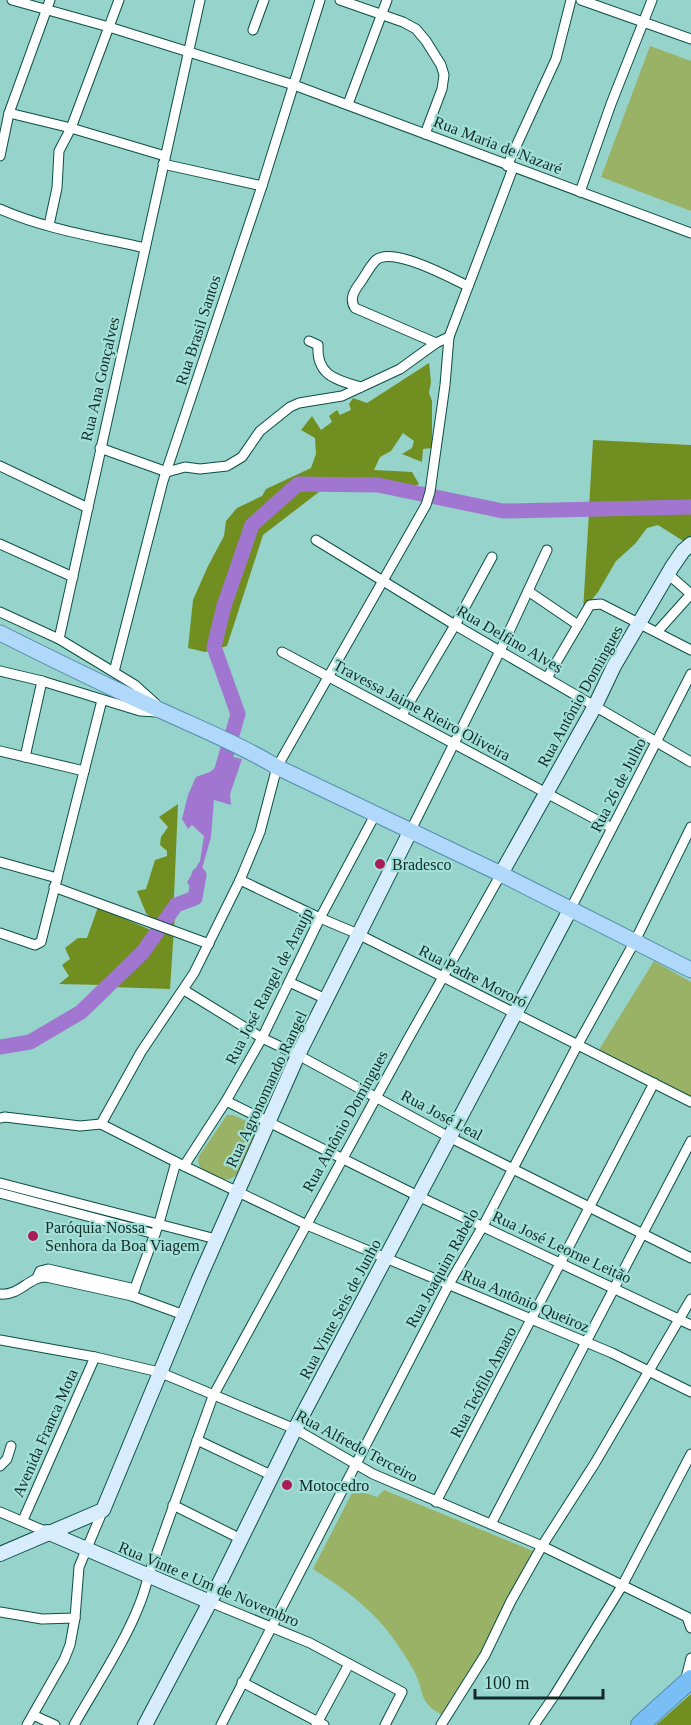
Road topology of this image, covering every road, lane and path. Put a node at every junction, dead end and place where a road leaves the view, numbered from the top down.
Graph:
1 (12, 0) edge
2 (50, 0) edge
3 (119, 0) edge
4 (200, 0) edge
5 (264, 0) edge
6 (320, 0) edge
7 (340, 0) edge
8 (387, 0) edge
9 (572, 0) edge
10 (581, 0) edge
11 (652, 0) edge
12 (46, 11) junction
13 (382, 15) junction
14 (644, 23) junction
15 (109, 27) junction
16 (253, 30) dead end
17 (691, 39) edge
18 (189, 51) junction
19 (294, 85) junction
20 (348, 104) junction
21 (9, 112) junction
22 (71, 128) junction
23 (425, 134) junction
24 (0, 156) edge
25 (164, 160) junction
26 (510, 167) junction
27 (262, 186) junction
28 (580, 192) junction
29 (0, 211) edge
30 (49, 225) junction
31 (691, 233) edge
32 (145, 248) junction
33 (468, 286) junction
34 (449, 337) junction
35 (309, 341) dead end
36 (436, 343) junction
37 (361, 387) junction
38 (100, 448) junction
39 (0, 466) edge
40 (167, 472) junction
41 (88, 508) junction
42 (316, 540) dead end
43 (0, 544) edge
44 (687, 547) edge
45 (547, 550) dead end
46 (492, 556) dead end
47 (668, 574) junction
48 (73, 577) junction
49 (382, 582) junction
50 (528, 591) junction
51 (691, 593) edge
52 (0, 612) edge
53 (639, 624) junction
54 (455, 625) junction
55 (578, 625) junction
56 (657, 632) junction
57 (0, 633) edge
58 (59, 639) junction
59 (691, 650) edge
60 (500, 651) junction
61 (282, 652) dead end
62 (0, 671) edge
63 (114, 672) junction
64 (691, 674) edge
65 (329, 678) junction
66 (547, 678) junction
67 (42, 681) junction
68 (102, 700) junction
69 (595, 706) junction
70 (164, 712) junction
71 (402, 715) junction
72 (657, 742) junction
73 (455, 745) junction
74 (0, 752) edge
75 (25, 757) junction
76 (691, 762) edge
77 (277, 767) junction
78 (84, 771) junction
79 (546, 793) junction
80 (375, 815) junction
81 (691, 827) edge
82 (612, 828) junction
83 (410, 832) junction
84 (0, 862) edge
85 (501, 874) junction
86 (240, 880) junction
87 (56, 883) junction
88 (570, 910) junction
89 (320, 918) junction
90 (0, 933) edge
91 (358, 934) junction
92 (635, 941) junction
93 (209, 944) junction
94 (690, 967) edge
95 (444, 978) junction
96 (289, 982) junction
97 (184, 990) junction
98 (326, 999) junction
99 (514, 1014) junction
100 (262, 1038) junction
101 (577, 1046) junction
102 (298, 1055) junction
103 (654, 1083) junction
104 (377, 1098) junction
105 (226, 1101) junction
106 (691, 1102) edge
107 (0, 1118) edge
108 (270, 1122) junction
109 (101, 1124) junction
110 (450, 1137) junction
111 (691, 1142) edge
112 (342, 1158) junction
113 (180, 1164) junction
114 (513, 1168) junction
115 (0, 1184) edge
116 (237, 1192) junction
117 (0, 1193) edge
118 (418, 1196) junction
119 (590, 1209) junction
120 (159, 1223) junction
121 (307, 1225) junction
122 (483, 1226) junction
123 (155, 1234) junction
124 (642, 1235) junction
125 (216, 1239) junction
126 (691, 1258) edge
127 (386, 1259) junction
128 (561, 1264) junction
129 (449, 1284) junction
130 (614, 1288) junction
131 (133, 1292) junction
132 (0, 1294) edge
133 (691, 1299) edge
134 (184, 1315) junction
135 (680, 1319) junction
136 (532, 1320) junction
137 (691, 1325) edge
138 (0, 1340) edge
139 (585, 1342) junction
140 (95, 1357) junction
141 (159, 1372) junction
142 (650, 1372) junction
143 (691, 1392) edge
144 (213, 1396) junction
145 (295, 1429) junction
146 (197, 1440) junction
147 (11, 1446) dead end
148 (691, 1454) edge
149 (0, 1466) edge
150 (356, 1466) junction
151 (271, 1474) junction
152 (436, 1502) junction
153 (173, 1505) junction
154 (103, 1510) junction
155 (0, 1512) edge
156 (22, 1521) junction
157 (491, 1524) junction
158 (47, 1533) junction
159 (241, 1539) junction
160 (542, 1546) junction
161 (86, 1550) junction
162 (0, 1554) edge
163 (148, 1577) junction
164 (622, 1586) junction
165 (210, 1602) junction
166 (0, 1612) edge
167 (689, 1614) edge
168 (75, 1618) junction
169 (272, 1628) junction
170 (691, 1628) edge
171 (691, 1658) edge
172 (349, 1664) junction
173 (242, 1682) junction
174 (688, 1682) edge
175 (33, 1715) junction
176 (319, 1724) edge
177 (441, 1724) edge
178 (27, 1725) edge
179 (55, 1725) edge
180 (74, 1725) edge
181 (145, 1725) edge
182 (221, 1725) edge
183 (385, 1725) edge
184 (534, 1725) edge
185 (640, 1725) edge

1 - 12 street, Rua Maria de Nazaré
2 - 12 street
3 - 15 street
4 - 18 street, Rua Ana Gonçalves
5 - 16 street
6 - 19 street, Rua Brasil Santos
7 - 13 street
8 - 13 street
9 - 26 street
10 - 14 street
11 - 14 street
12 - 15 street, Rua Maria de Nazaré
12 - 21 street
13 - 20 street
13 - 23 street
14 - 17 street
14 - 28 street
15 - 18 street, Rua Maria de Nazaré
15 - 22 street
18 - 19 street, Rua Maria de Nazaré
18 - 25 street, Rua Ana Gonçalves
19 - 20 street, Rua Maria de Nazaré
19 - 27 street, Rua Brasil Santos
20 - 23 street, Rua Maria de Nazaré
21 - 22 street
21 - 24 street
22 - 25 street
22 - 30 street
23 - 26 street, Rua Maria de Nazaré
25 - 27 street
25 - 32 street, Rua Ana Gonçalves
26 - 28 street, Rua Maria de Nazaré
26 - 33 street
27 - 40 street, Rua Brasil Santos
28 - 31 street, Rua Maria de Nazaré
29 - 30 street
30 - 32 street
32 - 38 street, Rua Ana Gonçalves
33 - 34 street
33 - 36 street
34 - 36 street
34 - 49 street
35 - 37 street
36 - 37 street
37 - 40 street
38 - 40 street
38 - 41 street, Rua Ana Gonçalves
39 - 41 street
40 - 63 street, Rua Brasil Santos
41 - 48 street, Rua Ana Gonçalves
42 - 49 street, Rua Delfino Alves
43 - 48 street
44 - 47 street, Rua Antônio Domingues
45 - 50 street, Rua Agronomando Rangel
46 - 54 street
47 - 51 street
47 - 53 street, Rua Antônio Domingues
48 - 58 street, Rua Ana Gonçalves
49 - 54 street, Rua Delfino Alves
49 - 65 street
50 - 55 street
50 - 60 street, Rua Agronomando Rangel
51 - 56 street
52 - 58 street
53 - 55 street
53 - 56 street
53 - 69 street, Rua Antônio Domingues
54 - 60 street, Rua Delfino Alves
54 - 71 street
55 - 66 street
56 - 59 street
57 - 70 main road
58 - 63 street
60 - 66 street, Rua Delfino Alves
60 - 73 street, Rua Agronomando Rangel
61 - 65 street, Travessa Jaime Rieiro Oliveira
62 - 67 street
63 - 70 street
64 - 72 street, Rua 26 de Julho
65 - 71 street, Travessa Jaime Rieiro Oliveira
65 - 77 street
66 - 69 street, Rua Delfino Alves
67 - 68 street
67 - 75 street
68 - 70 street
68 - 78 street
69 - 72 street, Rua Delfino Alves
69 - 79 street, Rua Antônio Domingues
70 - 77 main road
71 - 73 street, Travessa Jaime Rieiro Oliveira
72 - 76 street, Rua Delfino Alves
72 - 82 street, Rua 26 de Julho
73 - 79 street, Travessa Jaime Rieiro Oliveira
73 - 83 street, Rua Agronomando Rangel
74 - 75 street
75 - 78 street
77 - 80 main road
77 - 86 street
78 - 87 street
79 - 82 street, Travessa Jaime Rieiro Oliveira
79 - 85 street, Rua Antônio Domingues
80 - 83 main road
80 - 89 street, Rua José Rangel de Araujp
81 - 92 street, Rua Joaquim Rabelo
82 - 88 street, Rua 26 de Julho
83 - 85 main road
83 - 91 street, Rua Agronomando Rangel
84 - 87 street
85 - 88 main road
85 - 95 street, Rua Antônio Domingues
86 - 89 street, Rua Padre Mororó
86 - 93 street
87 - 90 street
87 - 93 street
88 - 92 main road
88 - 99 street, Rua Vinte Seis de Junho
89 - 91 street, Rua Padre Mororó
89 - 96 street, Rua José Rangel de Araujp
91 - 95 street, Rua Padre Mororó
91 - 98 street, Rua Agronomando Rangel
92 - 94 main road
92 - 101 street, Rua Joaquim Rabelo
93 - 97 street
95 - 99 street, Rua Padre Mororó
95 - 104 street, Rua Antônio Domingues
96 - 98 street
96 - 100 street, Rua José Rangel de Araujp
97 - 100 street, Rua José Leal
97 - 109 street
98 - 102 street, Rua Agronomando Rangel
99 - 101 street, Rua Padre Mororó
99 - 110 street, Rua Vinte Seis de Junho
100 - 102 street, Rua José Leal
100 - 105 street, Rua José Rangel de Araujp
101 - 103 street, Rua Padre Mororó
101 - 114 street, Rua Joaquim Rabelo
102 - 104 street, Rua José Leal
102 - 108 street, Rua Agronomando Rangel
103 - 106 street, Rua Padre Mororó
103 - 119 street, Rua Teófilo Amaro
104 - 110 street, Rua José Leal
104 - 112 street, Rua Antônio Domingues
105 - 108 street, Rua José Leorne Leitão
105 - 113 street, Rua José Rangel de Araujp
107 - 109 street
108 - 112 street, Rua José Leorne Leitão
108 - 116 street, Rua Agronomando Rangel
109 - 113 street, Rua Antônio Queiroz
110 - 114 street, Rua José Leal
110 - 118 street, Rua Vinte Seis de Junho
111 - 124 street
112 - 118 street, Rua José Leorne Leitão
112 - 121 street, Rua Antônio Domingues
113 - 116 street, Rua Antônio Queiroz
113 - 120 street, Rua José Rangel de Araujp
114 - 119 street, Rua José Leal
114 - 122 street, Rua Joaquim Rabelo
115 - 120 street
116 - 121 street, Rua Antônio Queiroz
116 - 125 street, Rua Agronomando Rangel
117 - 123 street
118 - 122 street, Rua José Leorne Leitão
118 - 127 street, Rua Vinte Seis de Junho
119 - 124 street, Rua José Leal
119 - 128 street, Rua Teófilo Amaro
120 - 123 street, Rua José Rangel de Araujp
120 - 125 street
121 - 127 street, Rua Antônio Queiroz
121 - 144 street, Rua Antônio Domingues
122 - 128 street, Rua José Leorne Leitão
122 - 129 street, Rua Joaquim Rabelo
123 - 131 street, Rua José Rangel de Araujp
124 - 126 street, Rua José Leal
124 - 130 street
125 - 134 street, Rua Agronomando Rangel
127 - 129 street, Rua Antônio Queiroz
127 - 145 street, Rua Vinte Seis de Junho
128 - 130 street, Rua José Leorne Leitão
128 - 136 street, Rua Teófilo Amaro
129 - 136 street, Rua Antônio Queiroz
129 - 150 street, Rua Joaquim Rabelo
130 - 135 street, Rua José Leorne Leitão
130 - 139 street
131 - 132 street
131 - 134 street
133 - 135 street
134 - 141 street, Rua Agronomando Rangel
135 - 137 street, Rua José Leorne Leitão
135 - 142 street
136 - 139 street, Rua Antônio Queiroz
136 - 152 street, Rua Teófilo Amaro
138 - 140 street, Rua Alfredo Terceiro
139 - 142 street, Rua Antônio Queiroz
139 - 157 street
140 - 141 street, Rua Alfredo Terceiro
140 - 156 street, Avenida Franca Mota
141 - 144 street, Rua Alfredo Terceiro
141 - 154 street, Rua Agronomando Rangel
142 - 143 street, Rua Antônio Queiroz
142 - 160 street
144 - 145 street, Rua Alfredo Terceiro
144 - 146 street, Rua Antônio Domingues
145 - 150 street, Rua Alfredo Terceiro
145 - 151 street, Rua Vinte Seis de Junho
146 - 151 street
146 - 153 street, Rua Antônio Domingues
147 - 149 street
148 - 164 street
150 - 152 street, Rua Alfredo Terceiro
150 - 169 street, Rua Joaquim Rabelo
151 - 159 street, Rua Vinte Seis de Junho
152 - 157 street, Rua Alfredo Terceiro
153 - 159 street
153 - 163 street, Rua Antônio Domingues
154 - 158 street
154 - 161 street, Rua Agronomando Rangel
155 - 156 street, Rua Vinte e Um de Novembro
156 - 158 street, Rua Vinte e Um de Novembro
157 - 160 street, Rua Alfredo Terceiro
158 - 161 street, Rua Vinte e Um de Novembro
158 - 162 street
159 - 165 street, Rua Vinte Seis de Junho
160 - 164 street, Rua Alfredo Terceiro
160 - 177 street
161 - 163 street, Rua Vinte e Um de Novembro
161 - 168 street, Rua Agronomando Rangel
163 - 165 street, Rua Vinte e Um de Novembro
163 - 180 street, Rua Antônio Domingues
164 - 167 street, Rua Alfredo Terceiro
164 - 184 street
165 - 169 street, Rua Vinte e Um de Novembro
165 - 181 street, Rua Vinte Seis de Junho
166 - 168 street
167 - 170 street
168 - 175 street, Rua Agronomando Rangel
169 - 172 street, Rua Vinte e Um de Novembro
169 - 173 street, Rua Joaquim Rabelo
171 - 174 street
172 - 176 street
172 - 183 street, Rua Vinte e Um de Novembro
173 - 176 street
173 - 182 street, Rua Joaquim Rabelo
174 - 185 highway
175 - 178 street, Rua Agronomando Rangel
175 - 179 street

